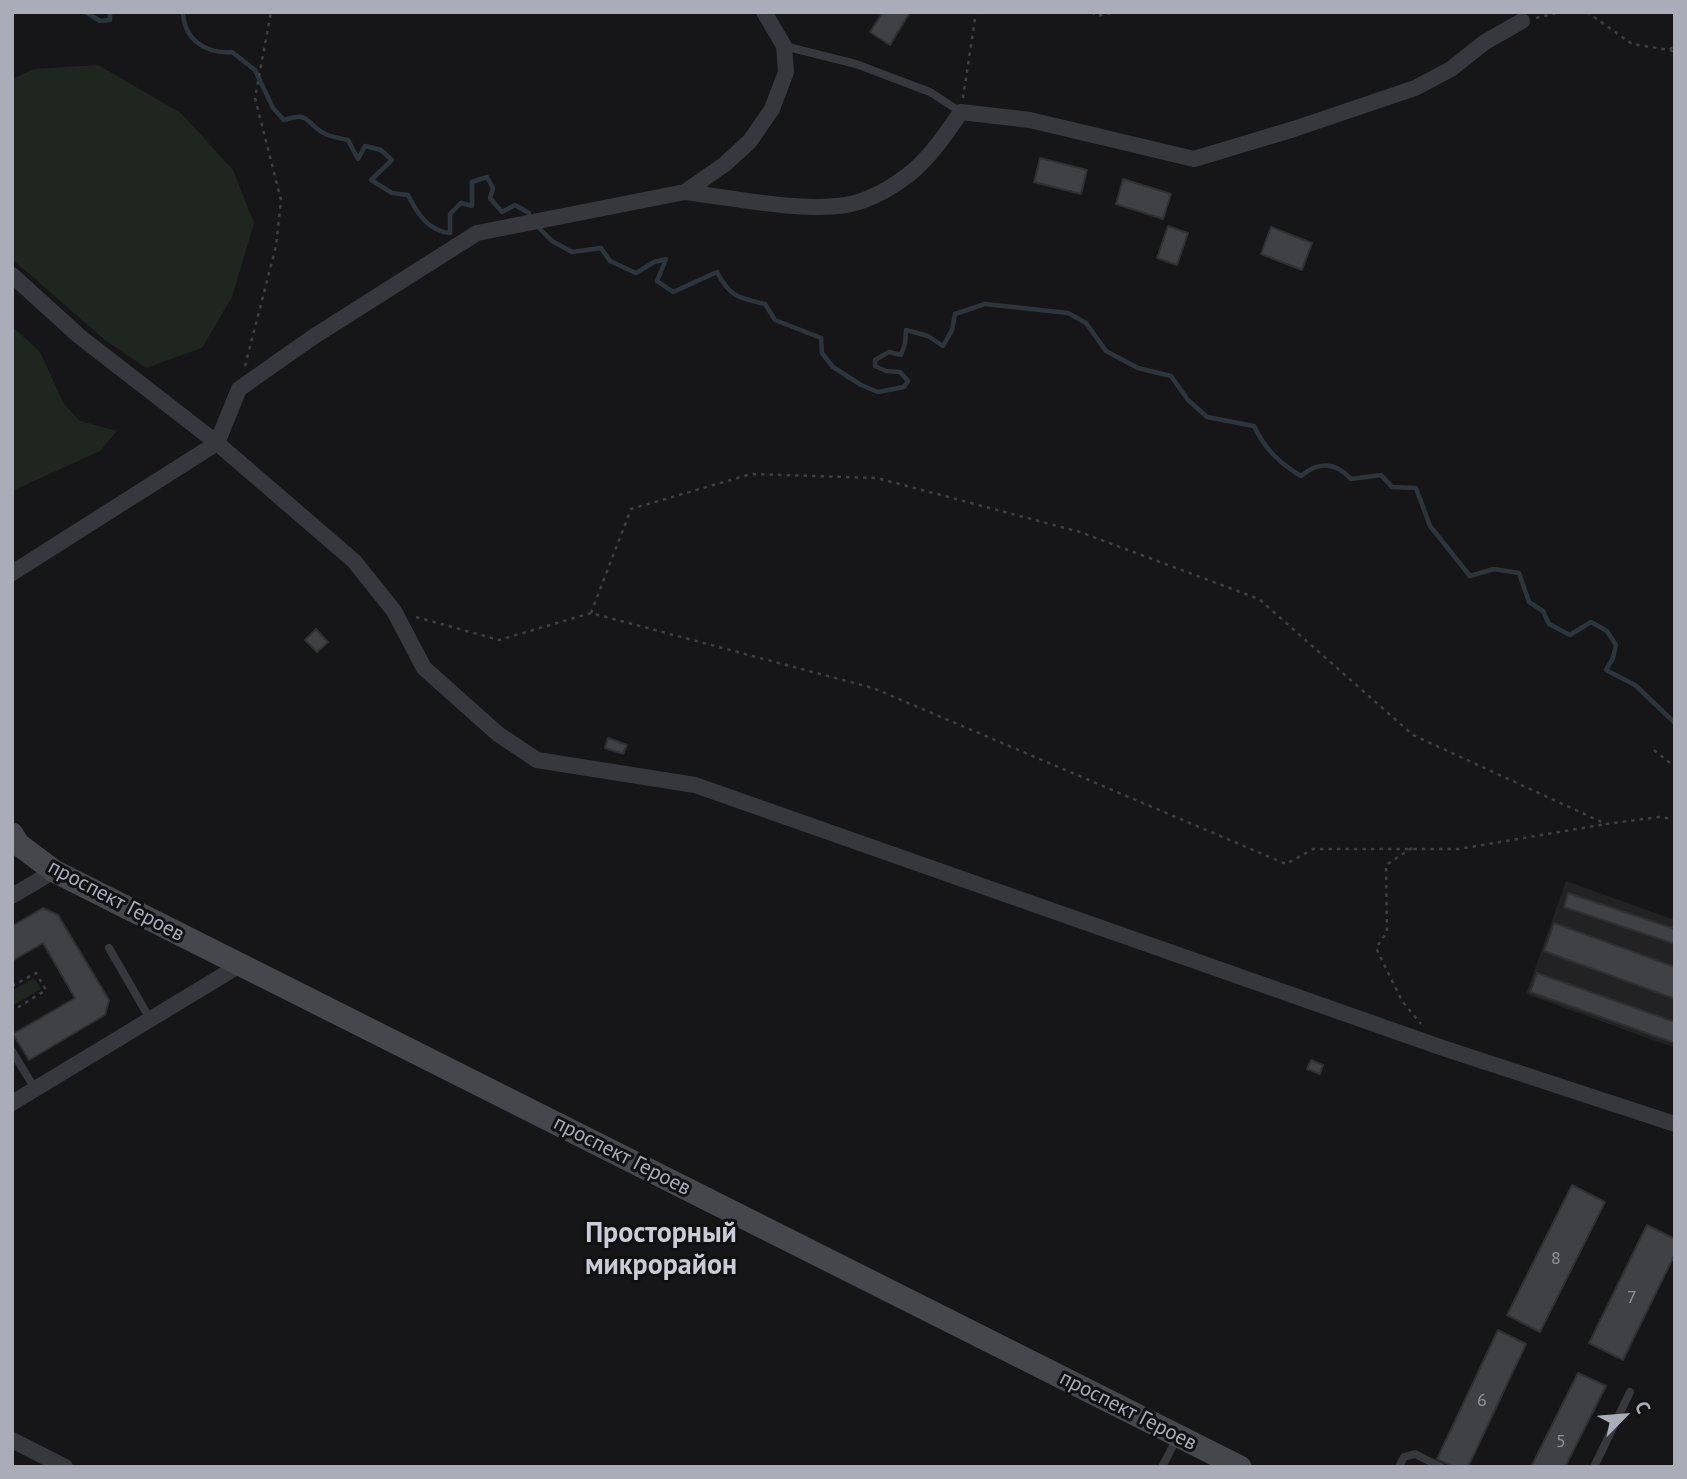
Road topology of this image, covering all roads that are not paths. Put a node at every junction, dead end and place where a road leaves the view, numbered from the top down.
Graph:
1 (764, 12) edge
2 (1522, 21) road end
3 (784, 46) junction
4 (961, 112) junction
5 (685, 191) junction
6 (12, 275) edge
7 (217, 443) junction
8 (12, 573) edge
9 (14, 842) edge
10 (54, 871) junction
11 (12, 896) edge
12 (109, 948) dead end
13 (240, 965) junction
14 (150, 1019) junction
15 (12, 1051) edge
16 (35, 1089) junction
17 (12, 1102) edge
18 (1675, 1124) edge
19 (1630, 1392) dead end
20 (1178, 1436) junction
21 (12, 1440) edge
22 (65, 1467) edge
23 (1162, 1467) edge
24 (1240, 1467) edge
25 (1399, 1467) edge
26 (1441, 1467) edge
27 (1594, 1467) edge

1 - 3 street
2 - 4 street
3 - 4 lane
3 - 5 street
4 - 5 street
5 - 7 street
6 - 7 street
7 - 8 street
7 - 18 street
9 - 10 street, проспект Героев
10 - 11 street
10 - 13 street, проспект Героев
12 - 14 lane
13 - 14 street
13 - 20 street, проспект Героев
14 - 16 street
15 - 16 lane
16 - 17 street
19 - 27 lane
20 - 23 lane
20 - 24 street, проспект Героев
21 - 22 street
25 - 26 lane

